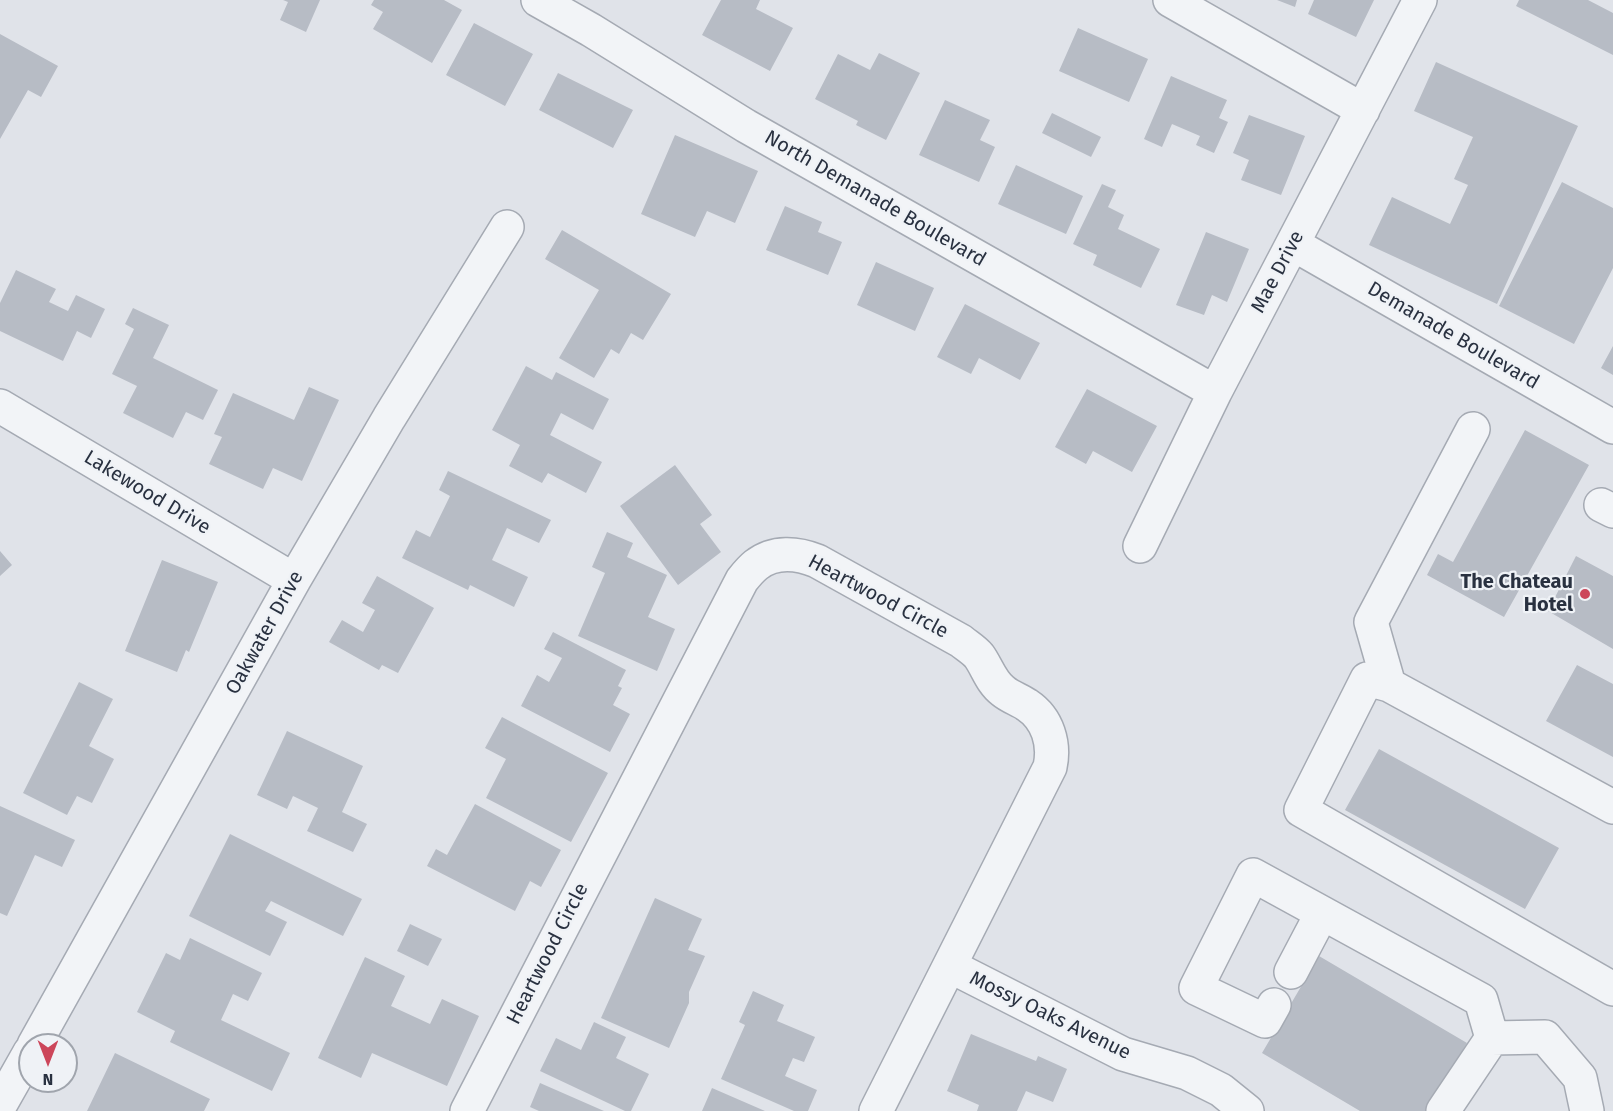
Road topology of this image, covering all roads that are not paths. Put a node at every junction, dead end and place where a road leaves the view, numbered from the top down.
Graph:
1 (538, 0) edge
2 (1170, 0) edge
3 (1420, 0) edge
4 (1363, 110) junction
5 (507, 227) dead end
6 (1293, 244) junction
7 (1215, 392) junction
8 (0, 406) edge
9 (1613, 427) edge
10 (1473, 429) dead end
11 (1140, 546) dead end
12 (294, 580) junction
13 (1389, 685) junction
14 (1613, 807) edge
15 (1322, 913) junction
16 (950, 966) junction
17 (1291, 972) dead end
18 (1613, 989) edge
19 (1274, 1005) dead end
20 (41, 1033) edge
21 (1492, 1038) junction
22 (18, 1073) edge
23 (0, 1105) edge
24 (466, 1111) edge
25 (876, 1111) edge
26 (1247, 1111) edge
27 (1443, 1111) edge
28 (1587, 1111) edge

1 - 7 street, North Demanade Boulevard
2 - 4 street
3 - 4 street, Mae Drive
4 - 6 street, Mae Drive
5 - 12 street, Oakwater Drive
6 - 7 street, Mae Drive
6 - 9 street, Demanade Boulevard
7 - 11 street, Mae Drive
8 - 12 street, Lakewood Drive
10 - 13 street
12 - 20 street, Oakwater Drive
13 - 14 street
13 - 18 street
15 - 17 street
15 - 19 street
15 - 21 street
16 - 24 street, Heartwood Circle
16 - 25 street, Heartwood Circle
16 - 26 street, Mossy Oaks Avenue
21 - 27 street
21 - 28 street
22 - 23 street

